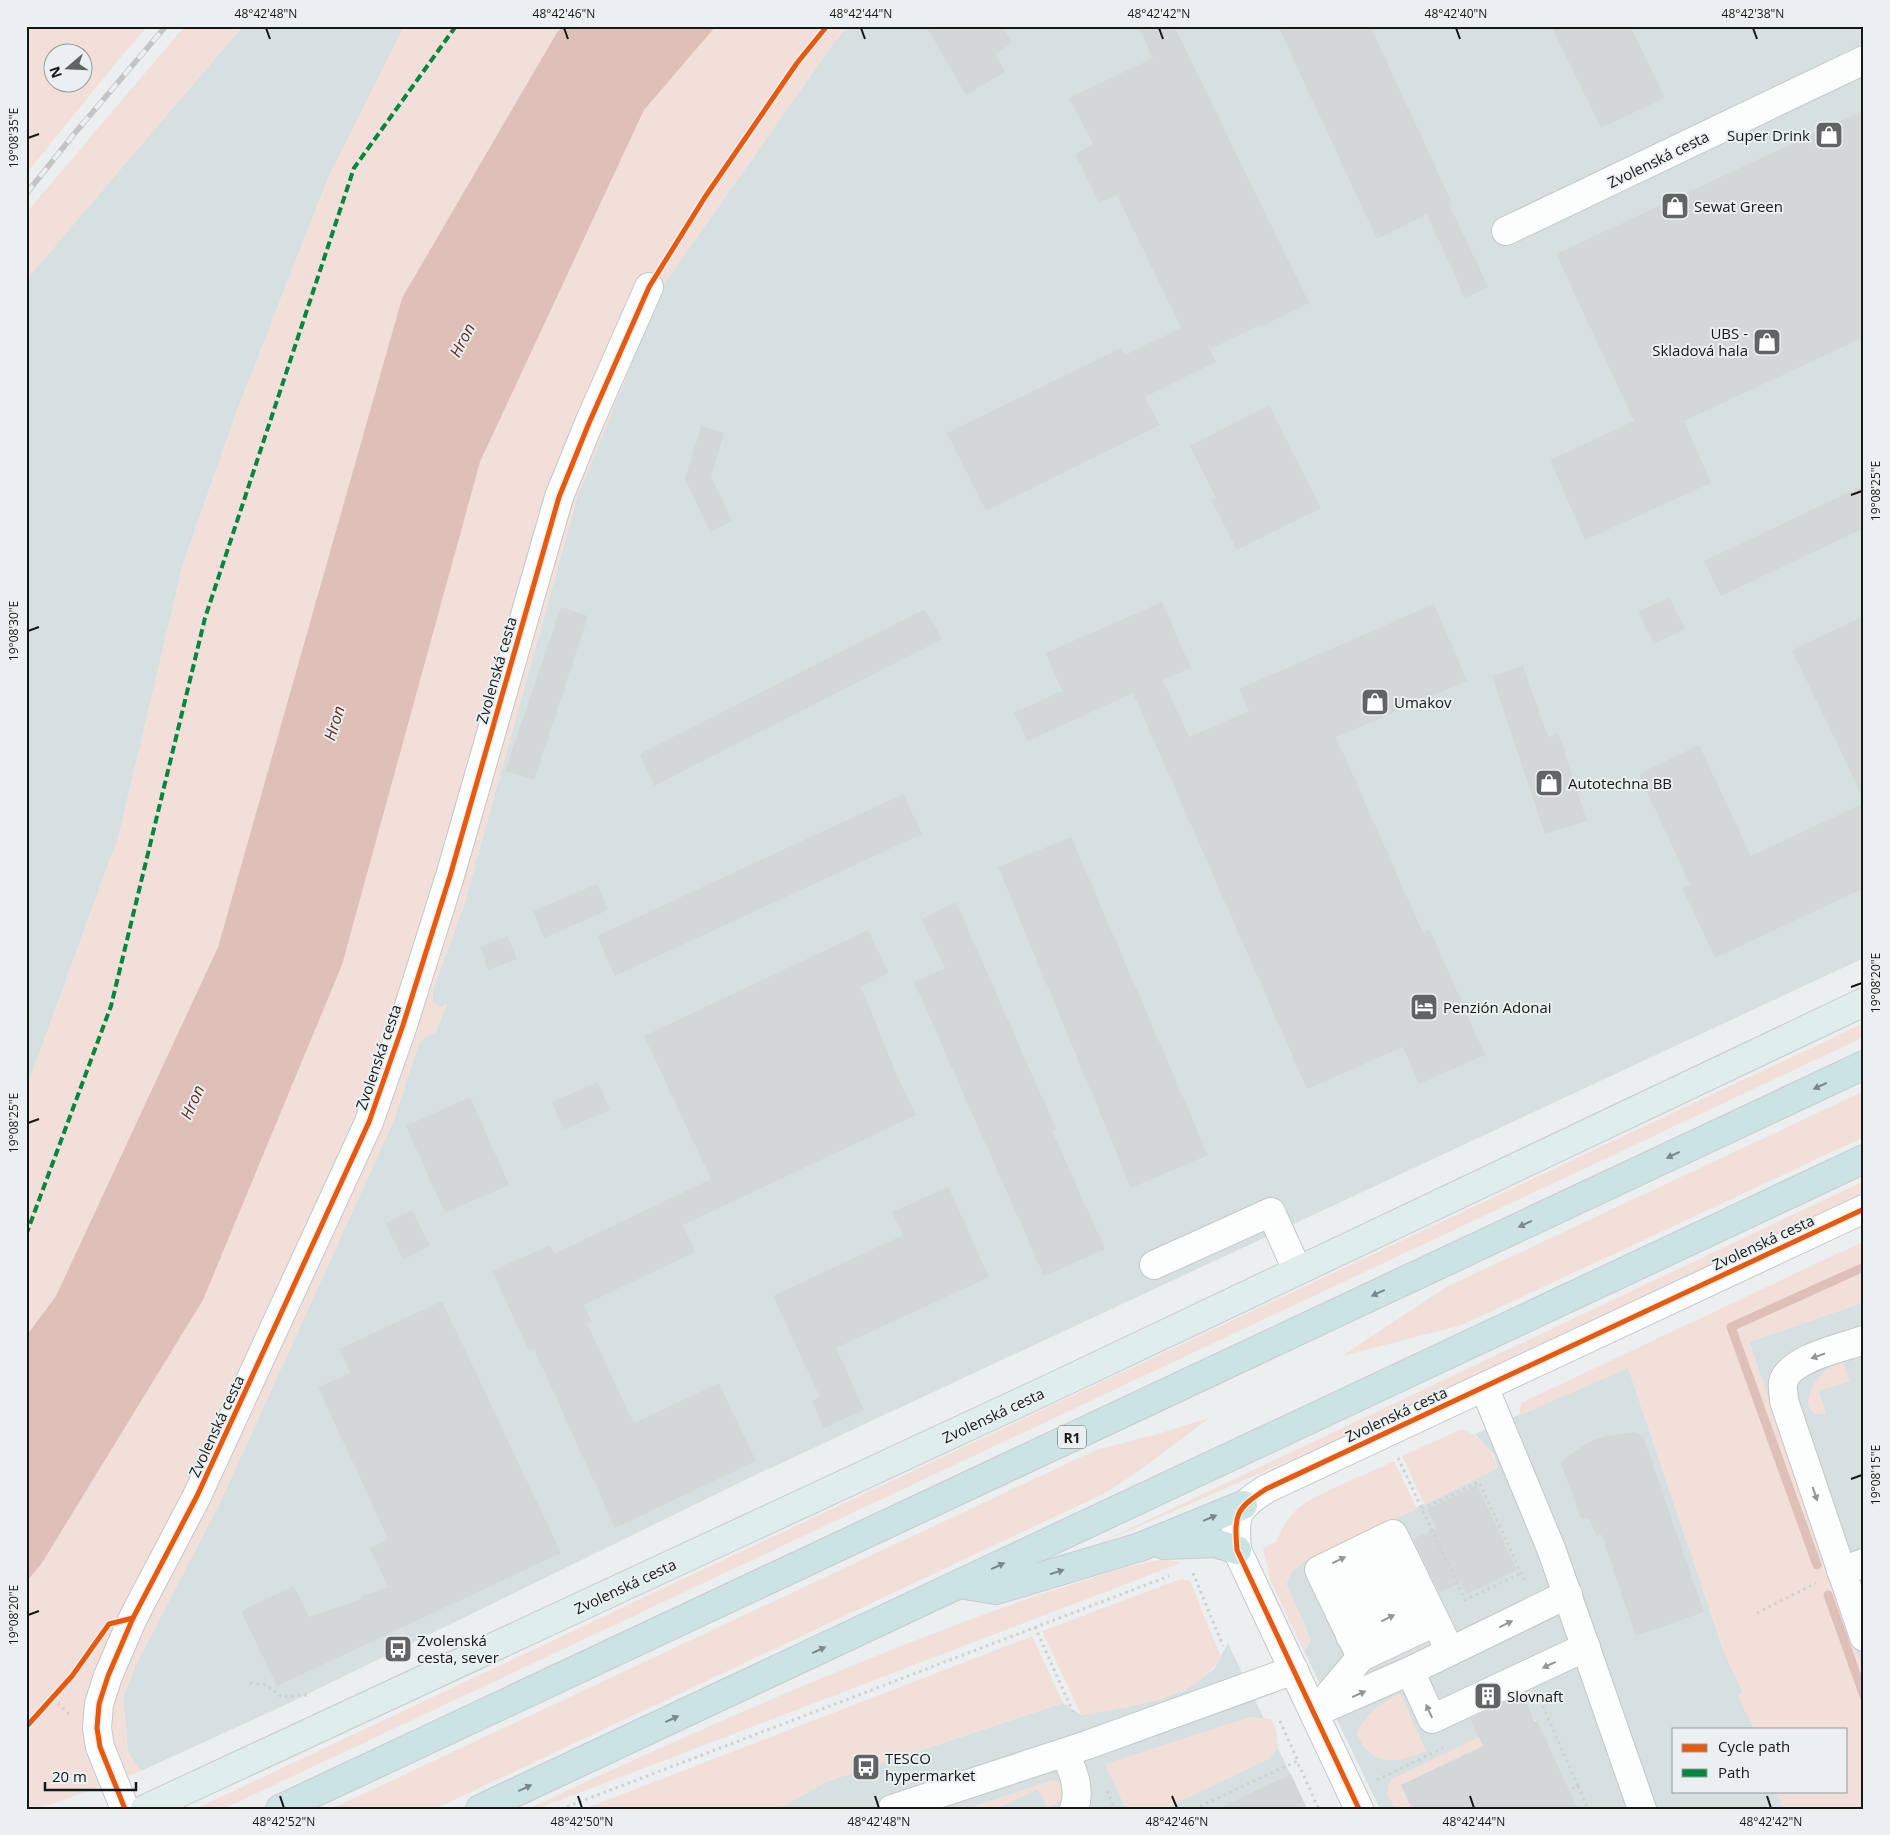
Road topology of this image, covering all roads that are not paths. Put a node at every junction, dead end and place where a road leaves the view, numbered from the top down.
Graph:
1 (1864, 60) edge
2 (1506, 231) dead end
3 (649, 287) dead end
4 (1864, 1002) edge
5 (1864, 1065) edge
6 (1864, 1159) edge
7 (1864, 1209) edge
8 (1154, 1265) dead end
9 (1297, 1270) junction
10 (1864, 1340) edge
11 (1484, 1387) junction
12 (1242, 1505) junction
13 (1140, 1547) junction
14 (1237, 1550) junction
15 (1852, 1567) edge
16 (959, 1584) junction
17 (1420, 1589) junction
18 (1568, 1594) junction
19 (1345, 1625) junction
20 (1864, 1637) edge
21 (1586, 1647) junction
22 (1450, 1651) junction
23 (1294, 1670) junction
24 (1410, 1671) junction
25 (1314, 1713) junction
26 (1066, 1753) junction
27 (125, 1809) edge
28 (145, 1809) edge
29 (280, 1809) edge
30 (480, 1809) edge
31 (892, 1809) edge
32 (1074, 1809) edge
33 (1359, 1809) edge
34 (1642, 1809) edge

1 - 2 street, Zvolenská cesta
3 - 27 street, Zvolenská cesta
4 - 9 main road, Zvolenská cesta
5 -> 29 highway, R1
16 -> 6 highway
7 - 11 street, Zvolenská cesta
8 - 9 street
9 - 28 main road, Zvolenská cesta
10 -> 15 street
11 - 12 street, Zvolenská cesta
11 - 18 street
13 -> 12 highway
12 - 14 street
13 - 14 highway
16 -> 13 highway
14 - 23 street
15 - 20 street
30 -> 16 highway
19 -> 17 street
17 - 19 street
19 -> 17 street
17 - 22 street
18 - 21 street
22 -> 18 street
19 - 25 street
21 -> 24 street
21 - 34 street
22 - 24 street
23 - 25 street
23 - 26 street
25 -> 24 street
25 - 33 street
26 - 31 street
26 - 32 street

